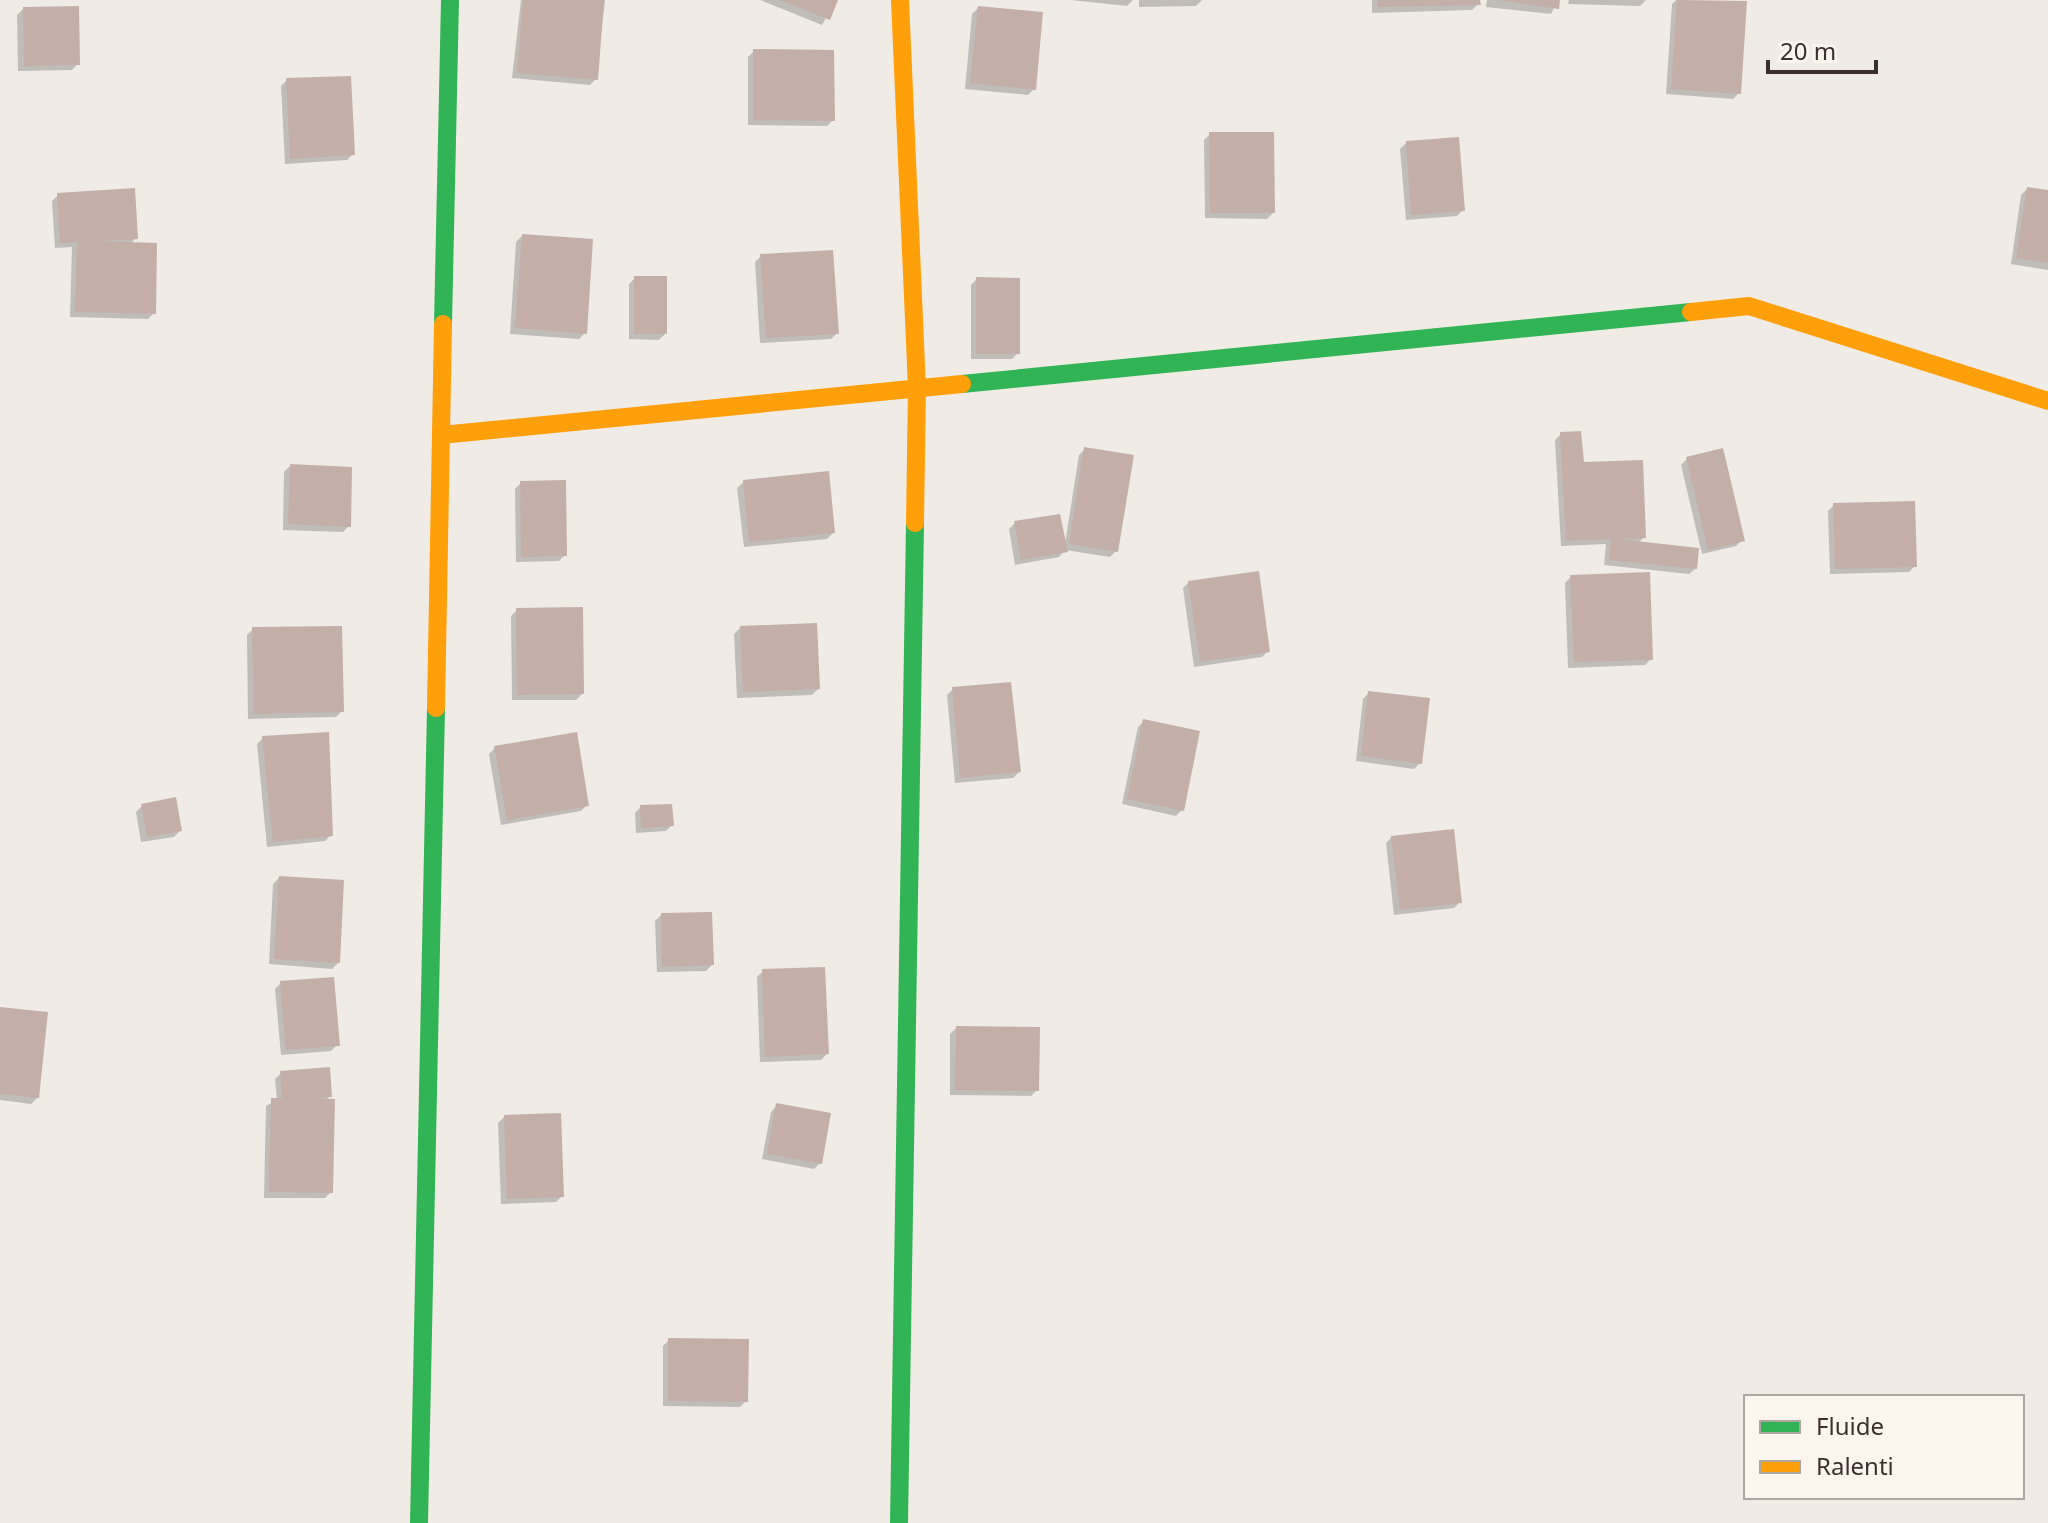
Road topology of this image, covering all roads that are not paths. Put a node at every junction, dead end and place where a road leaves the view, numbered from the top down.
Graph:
1 (450, 0) edge
2 (900, 0) edge
3 (917, 388) junction
4 (2048, 401) edge
5 (441, 435) junction
6 (419, 1523) edge
7 (899, 1523) edge

1 - 5 street
2 - 3 street
3 - 4 street
3 - 5 street
3 - 7 street
5 - 6 street

